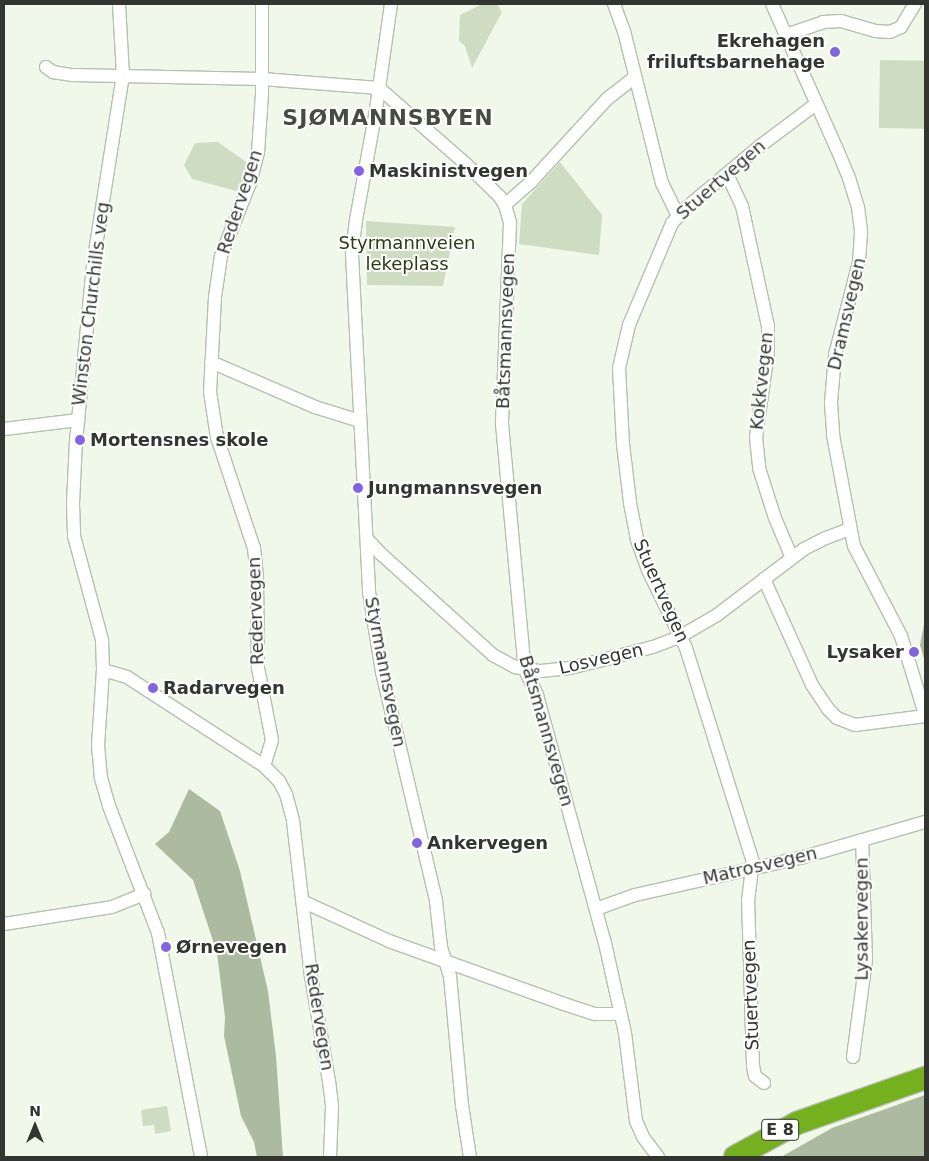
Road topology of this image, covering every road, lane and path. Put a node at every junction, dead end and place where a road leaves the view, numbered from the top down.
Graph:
1 (119, 4) edge
2 (262, 4) edge
3 (391, 4) edge
4 (614, 4) edge
5 (772, 4) edge
6 (915, 4) edge
7 (786, 35) junction
8 (46, 67) dead end
9 (123, 75) junction
10 (635, 77) junction
11 (262, 79) junction
12 (379, 88) junction
13 (816, 104) junction
14 (727, 174) junction
15 (505, 206) junction
16 (678, 216) junction
17 (211, 362) junction
18 (78, 420) junction
19 (360, 421) junction
20 (4, 429) edge
21 (849, 529) junction
22 (367, 539) junction
23 (792, 558) junction
24 (764, 579) junction
25 (681, 636) junction
26 (103, 670) junction
27 (525, 670) junction
28 (925, 715) edge
29 (264, 766) junction
30 (925, 822) edge
31 (862, 840) junction
32 (752, 869) junction
33 (144, 894) junction
34 (304, 902) junction
35 (596, 909) junction
36 (4, 924) edge
37 (445, 960) junction
38 (621, 1014) junction
39 (853, 1057) dead end
40 (925, 1078) edge
41 (764, 1083) dead end
42 (830, 1112) junction
43 (201, 1157) edge
44 (330, 1157) edge
45 (470, 1157) edge
46 (658, 1157) edge
47 (735, 1157) edge
48 (756, 1157) edge

1 - 9 street, Winston Churchills veg
2 - 11 street, Redervegen
3 - 12 street, Styrmannsvegen
4 - 10 street
5 - 7 street, Dramsvegen
6 - 7 street
7 - 13 street, Dramsvegen
8 - 9 street
9 - 11 street
9 - 18 street, Winston Churchills veg
10 - 15 street
10 - 16 street
11 - 12 street
11 - 17 street, Redervegen
12 - 15 street
12 - 19 street, Styrmannsvegen
13 - 14 street, Stuertvegen
13 - 21 street, Dramsvegen
14 - 16 street, Stuertvegen
14 - 23 street, Kokkvegen
15 - 27 street, Båtsmannsvegen
16 - 25 street, Stuertvegen
17 - 19 street
17 - 29 street, Redervegen
18 - 20 street
18 - 26 street, Winston Churchills veg
19 - 22 street, Styrmannsvegen
21 - 23 street, Losvegen
21 - 28 street, Dramsvegen
22 - 27 street, Losvegen
22 - 37 street, Styrmannsvegen
23 - 24 street, Losvegen
24 - 25 street, Losvegen
24 - 28 street
25 - 27 street, Losvegen
25 - 32 street, Stuertvegen
26 - 29 street
26 - 33 street, Winston Churchills veg
27 - 35 street, Båtsmannsvegen
29 - 34 street, Redervegen
30 - 31 street, Matrosvegen
31 - 32 street, Matrosvegen
31 - 39 street, Lysakervegen
32 - 35 street, Matrosvegen
32 - 41 street, Stuertvegen
33 - 36 street
33 - 43 street, Winston Churchills veg
34 - 37 street
34 - 44 street, Redervegen
35 - 38 street, Båtsmannsvegen
37 - 38 street
37 - 45 street, Styrmannsvegen
38 - 46 street, Båtsmannsvegen
40 - 42 highway, E 8
42 - 47 highway, E 8
42 - 48 highway, E 8

